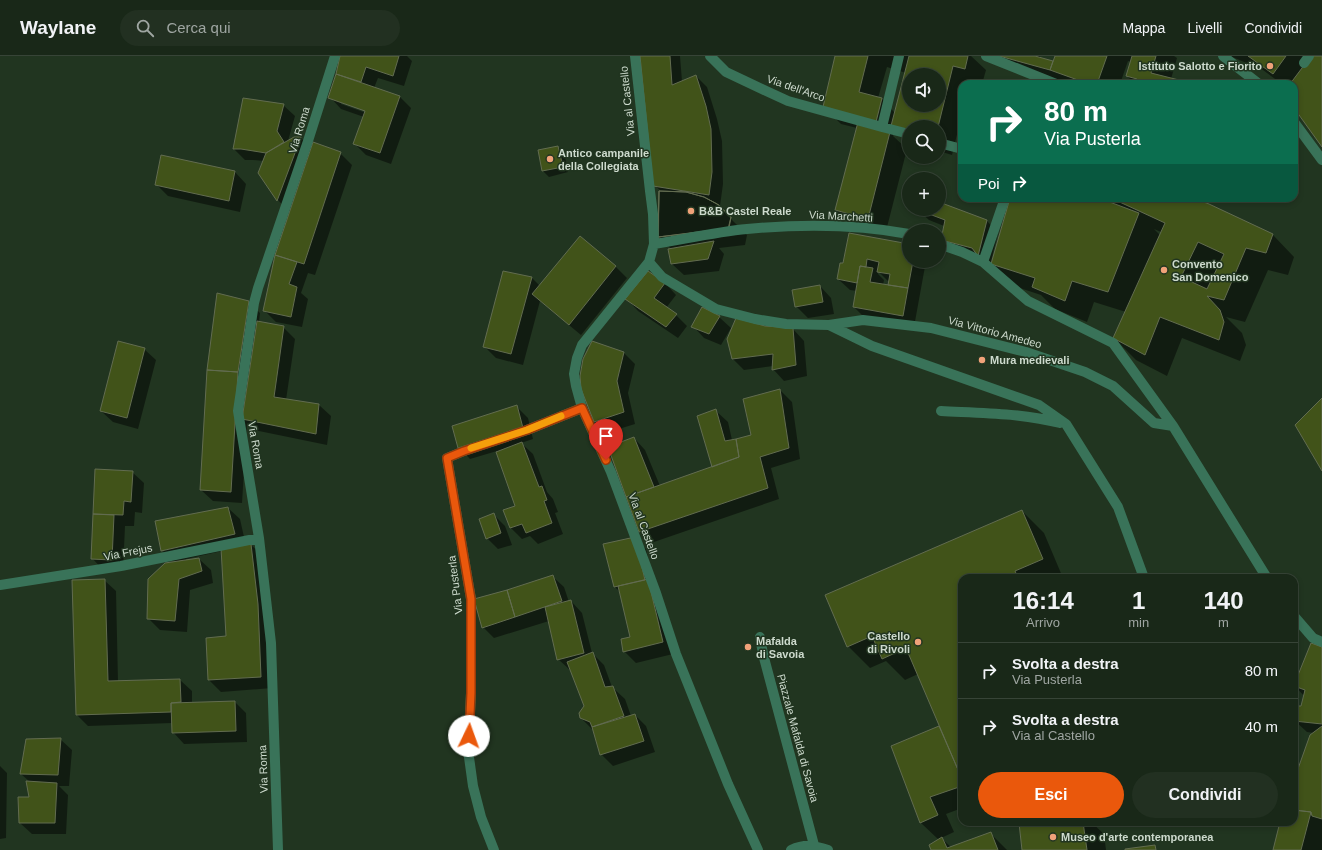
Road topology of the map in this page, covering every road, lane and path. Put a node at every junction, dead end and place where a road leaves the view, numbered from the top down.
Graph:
1 (335, 56) edge
2 (635, 56) edge
3 (710, 56) edge
4 (898, 56) edge
5 (986, 56) edge
6 (1223, 56) edge
7 (1044, 80) edge
8 (1254, 80) edge
9 (882, 127) junction
10 (1298, 127) edge
11 (902, 132) edge
12 (946, 145) edge
13 (958, 148) edge
14 (1322, 160) edge
15 (1004, 202) edge
16 (902, 233) edge
17 (654, 244) junction
18 (946, 246) edge
19 (649, 262) junction
20 (983, 262) junction
21 (829, 325) junction
22 (582, 408) junction
23 (941, 411) dead end
24 (1066, 424) junction
25 (1173, 426) junction
26 (259, 538) junction
27 (1143, 574) edge
28 (1265, 574) edge
29 (0, 585) edge
30 (1298, 621) edge
31 (760, 636) dead end
32 (1322, 642) edge
33 (814, 845) junction
34 (278, 850) edge
35 (494, 850) edge
36 (758, 850) edge
37 (791, 850) edge
38 (828, 850) edge

1 - 26 street, Via Roma
2 - 17 street, Via al Castello
3 - 9 street, Via dell'Arco
4 - 9 street
5 - 7 street
6 - 8 street
9 - 11 street, Via dell'Arco
10 - 14 street
12 - 13 street
15 - 20 street
16 - 17 street, Via Marchetti
17 - 19 street, Via al Castello
18 - 20 street
19 - 21 street, Via Vittorio Amedeo
19 - 22 street, Via al Castello
20 - 25 street
21 - 24 street, Via Vittorio Amedeo
21 - 25 street, Via Vittorio Amedeo
22 - 35 street, Via Pusterla
22 - 36 street, Via al Castello
23 - 24 street
24 - 27 street, Via Vittorio Amedeo
25 - 28 street
26 - 29 street, Via Frejus
26 - 34 street, Via Roma
30 - 32 street
31 - 33 street, Piazzale Mafalda di Savoia
33 - 37 street
33 - 38 street

